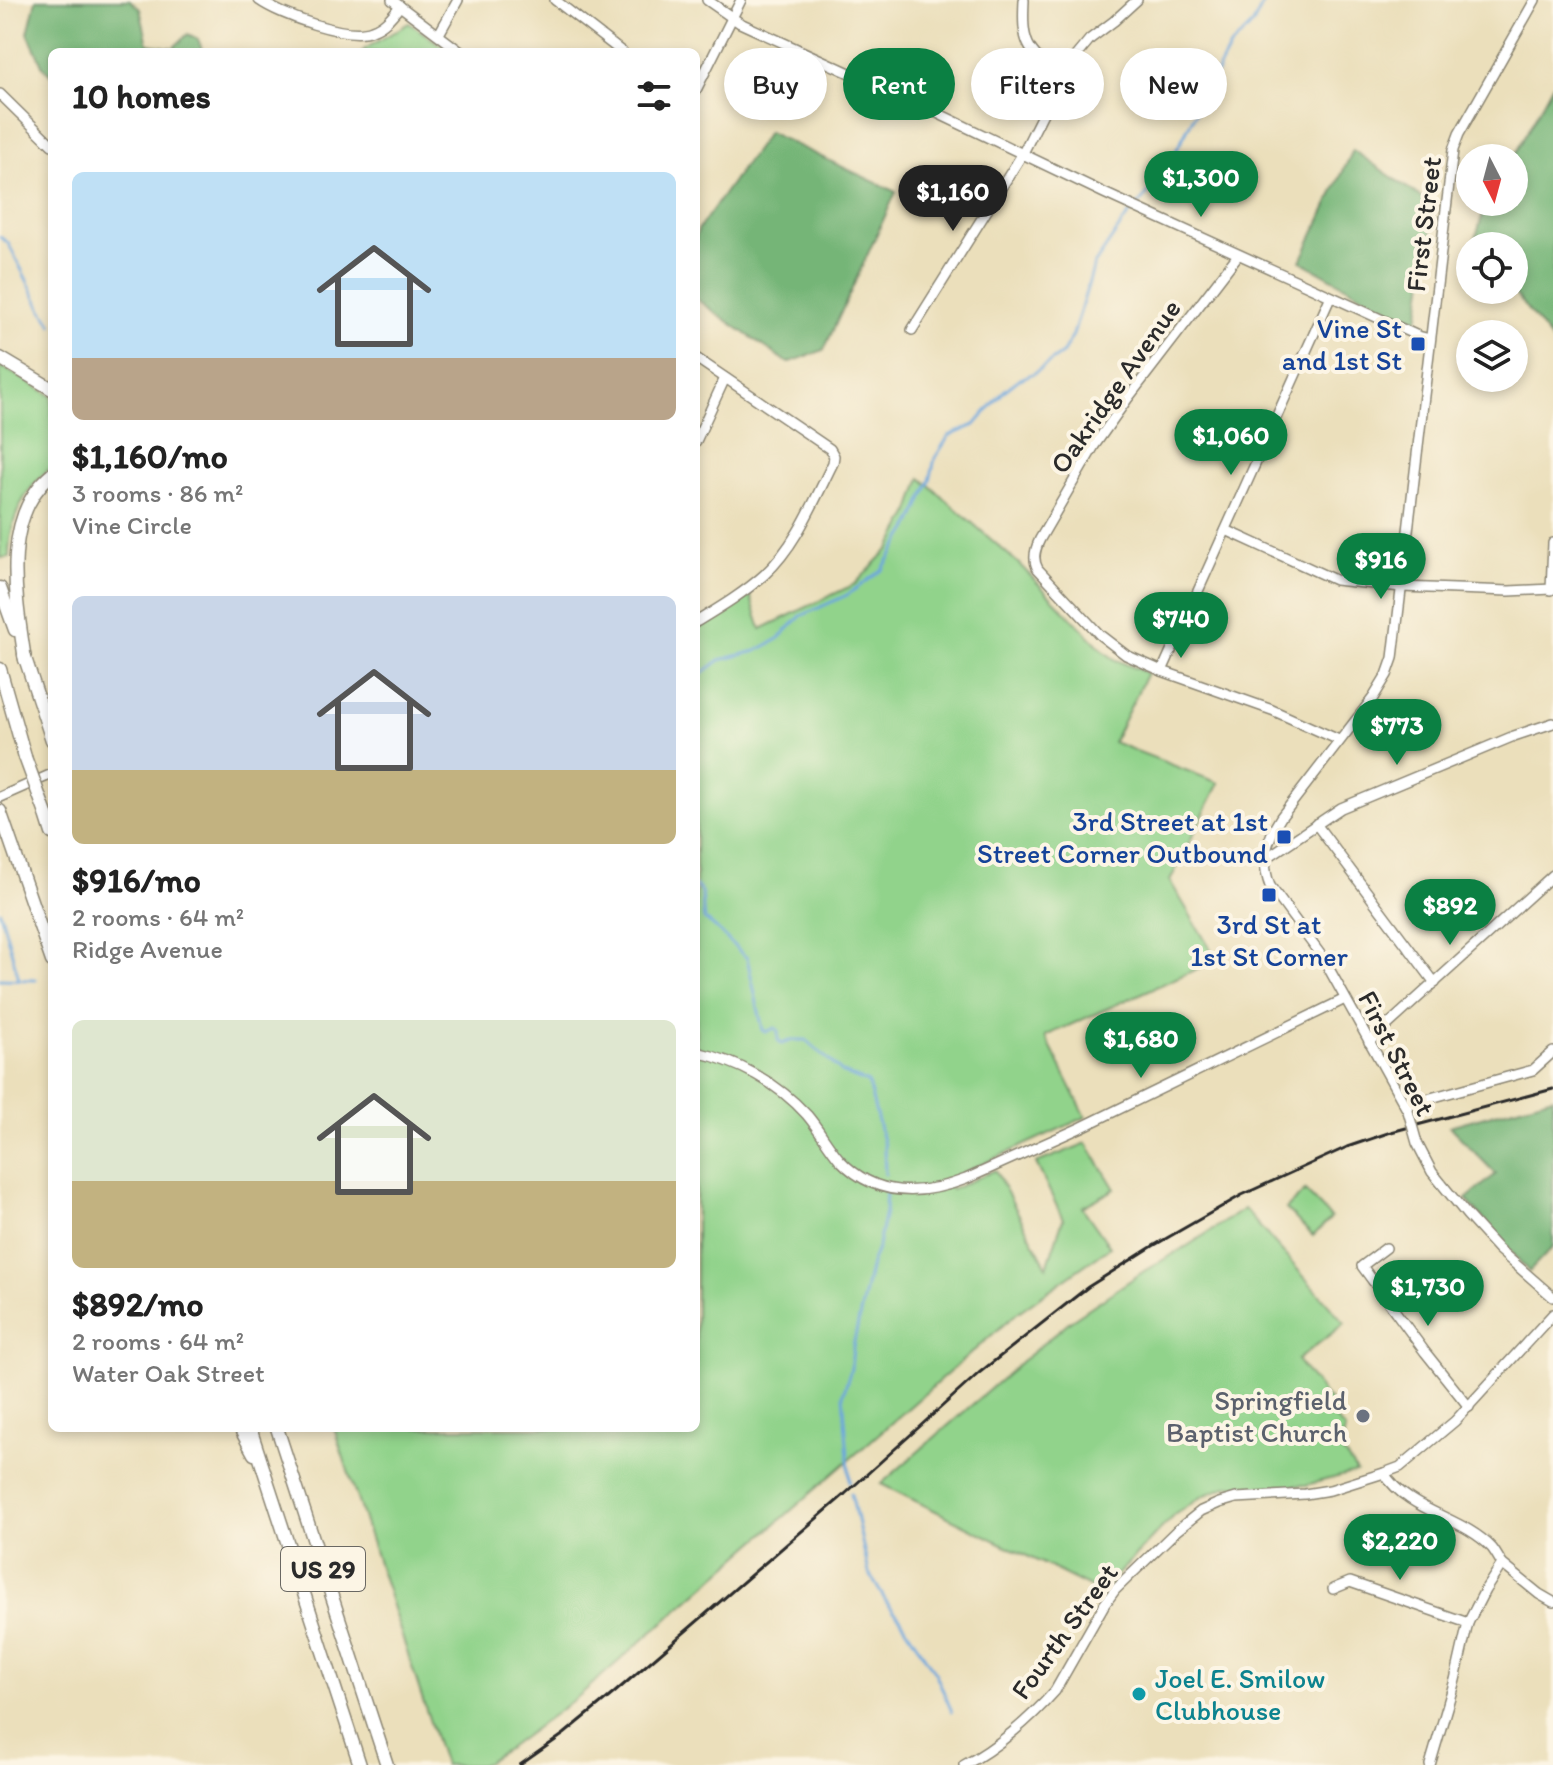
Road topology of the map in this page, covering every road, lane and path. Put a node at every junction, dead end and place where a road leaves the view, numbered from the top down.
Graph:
1 (259, 0) edge
2 (458, 0) edge
3 (555, 0) edge
4 (707, 0) edge
5 (741, 0) edge
6 (1024, 0) edge
7 (1137, 0) edge
8 (1535, 0) edge
9 (396, 3) edge
10 (733, 19) junction
11 (439, 34) junction
12 (456, 48) edge
13 (617, 48) edge
14 (1029, 48) edge
15 (1083, 48) edge
16 (700, 82) edge
17 (0, 94) edge
18 (1039, 120) edge
19 (48, 141) edge
20 (1023, 153) junction
21 (1238, 255) junction
22 (1330, 298) junction
23 (912, 330) dead end
24 (1430, 339) junction
25 (0, 358) edge
26 (700, 361) edge
27 (725, 378) junction
28 (48, 387) edge
29 (700, 432) edge
30 (48, 478) edge
31 (1226, 530) junction
32 (1553, 543) edge
33 (1402, 587) junction
34 (0, 588) edge
35 (1552, 590) edge
36 (700, 619) edge
37 (25, 660) junction
38 (0, 669) edge
39 (1162, 671) junction
40 (1553, 723) edge
41 (48, 728) edge
42 (1339, 740) junction
43 (48, 776) edge
44 (0, 797) edge
45 (0, 811) edge
46 (48, 820) edge
47 (1316, 824) junction
48 (4, 834) edge
49 (1265, 859) junction
50 (1553, 875) edge
51 (48, 950) edge
52 (1435, 983) junction
53 (1345, 999) junction
54 (1369, 1042) junction
55 (1553, 1052) edge
56 (700, 1053) edge
57 (1406, 1108) junction
58 (1386, 1248) dead end
59 (1553, 1297) edge
60 (1553, 1314) edge
61 (1469, 1407) junction
62 (242, 1432) edge
63 (251, 1432) edge
64 (278, 1432) edge
65 (264, 1470) junction
66 (1384, 1473) junction
67 (1502, 1564) junction
68 (1333, 1589) dead end
69 (1553, 1602) edge
70 (1468, 1623) junction
71 (360, 1765) edge
72 (387, 1765) edge
73 (964, 1765) edge
74 (1430, 1765) edge

1 - 9 street
2 - 11 street
3 - 13 street
4 - 10 street
5 - 10 street
6 - 14 street
7 - 15 street
8 - 24 street, First Street
9 - 11 street
10 - 16 street
10 - 20 street
11 - 12 street
17 - 19 street
18 - 20 street
20 - 21 street
20 - 23 street
21 - 22 street
21 - 39 street, Oakridge Avenue
22 - 24 street
22 - 31 street
24 - 33 street, First Street
25 - 28 highway
26 - 27 street
27 - 29 street
27 - 36 street
30 - 37 highway
31 - 33 street
31 - 39 street
32 - 35 street
33 - 35 street
33 - 42 street, First Street
34 - 37 highway
37 - 41 highway
38 - 46 highway, bridge
39 - 42 street
40 - 47 street
42 - 49 street, First Street
43 - 44 street
45 - 48 highway
47 - 49 street
47 - 52 street
48 - 51 highway
49 - 53 street, First Street
50 - 52 street
52 - 54 street
53 - 54 street, First Street
53 - 56 street
54 - 57 street, First Street
55 - 57 street
57 - 59 street, First Street, bridge
58 - 61 street
60 - 61 street, Fourth Street
61 - 66 street, Fourth Street
62 - 65 highway
63 - 65 highway, US 29
64 - 72 highway, US 29
65 - 71 highway, US 29
66 - 67 street
66 - 73 street, Fourth Street
67 - 69 street
67 - 70 street
68 - 70 street
70 - 74 street

